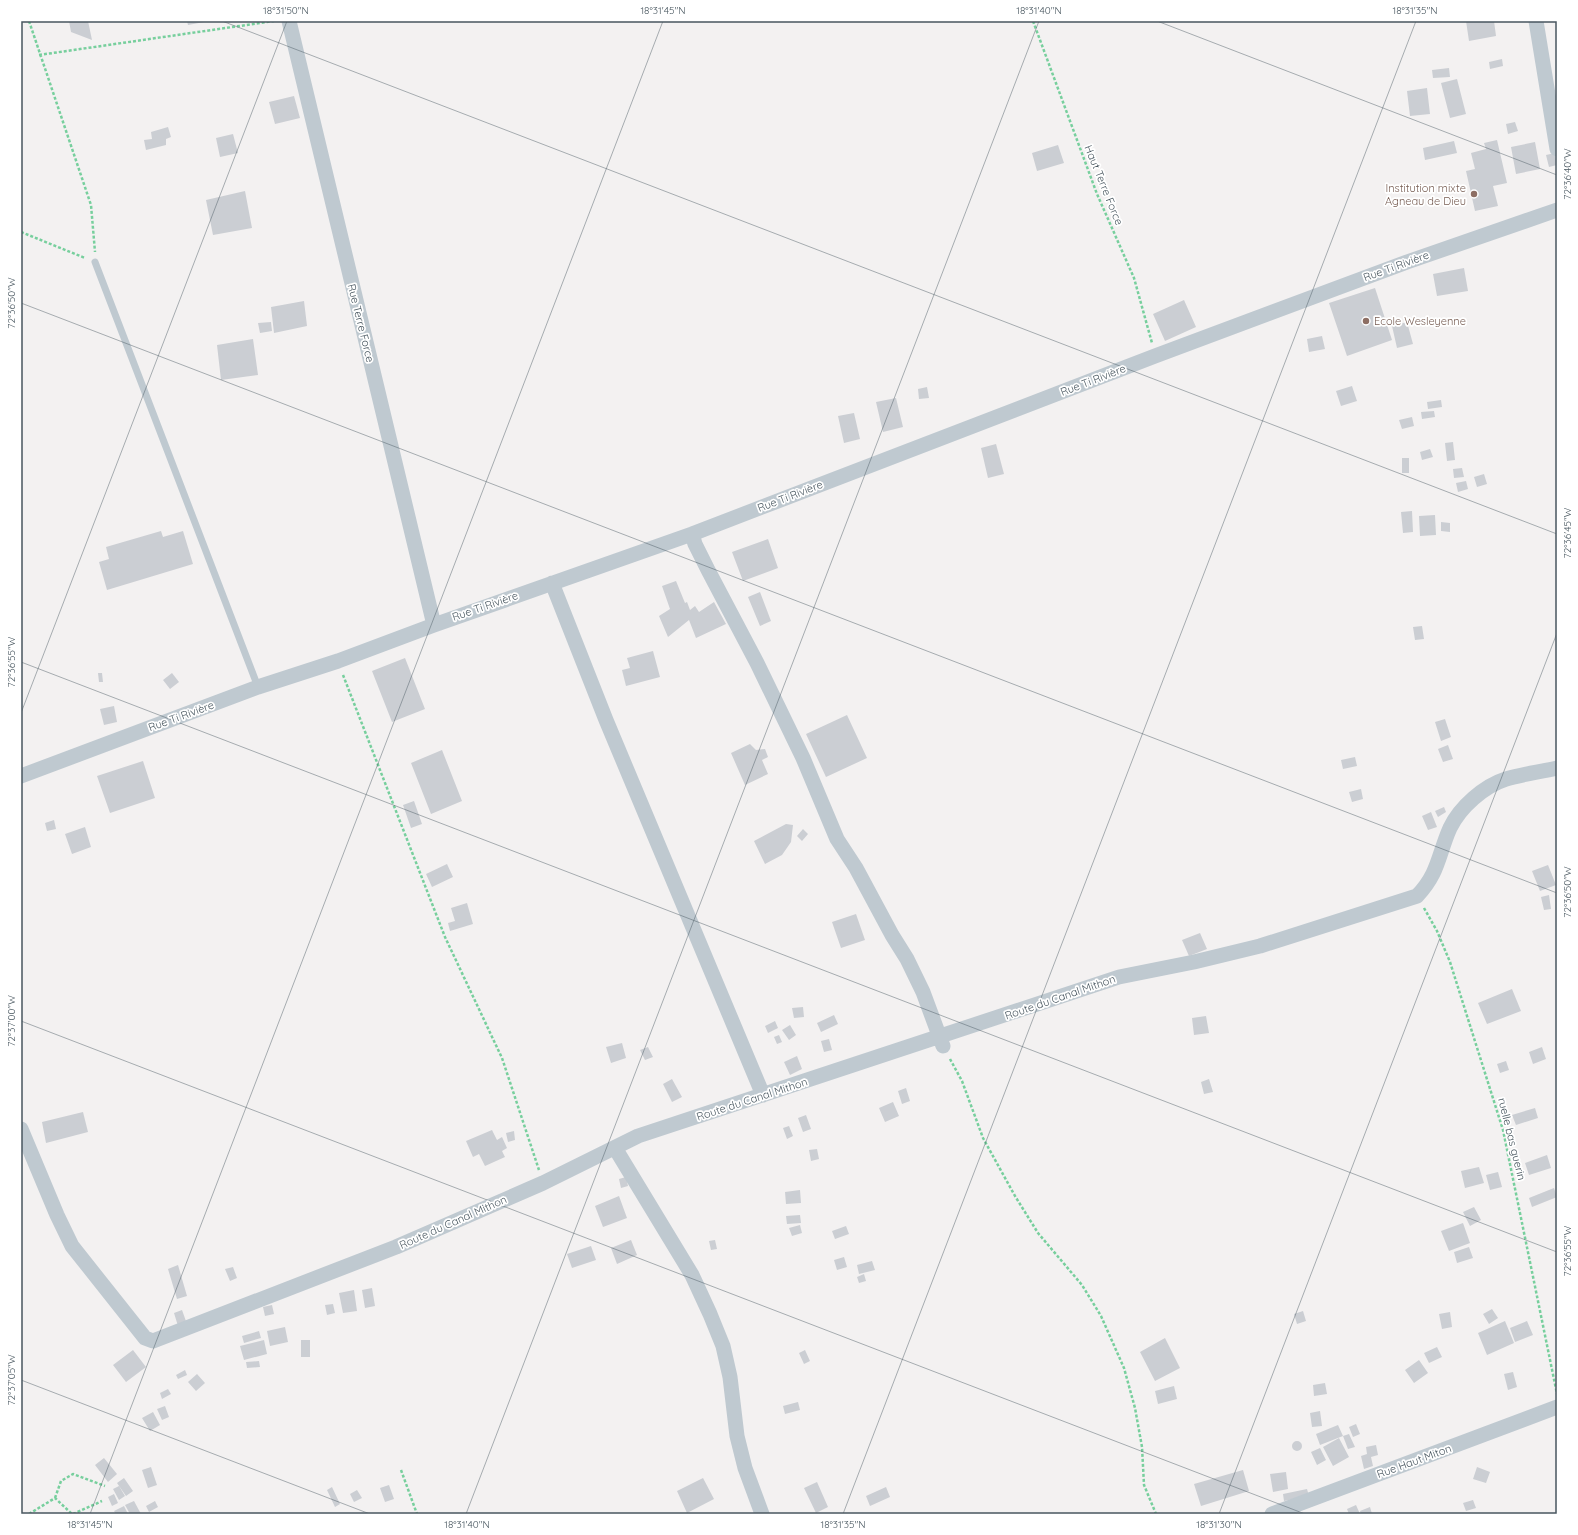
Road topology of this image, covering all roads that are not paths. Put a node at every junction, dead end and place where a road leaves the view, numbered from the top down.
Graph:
1 (289, 21) edge
2 (1536, 21) edge
3 (1557, 149) edge
4 (1557, 210) edge
5 (95, 262) road end
6 (692, 534) junction
7 (552, 583) junction
8 (434, 624) junction
9 (258, 687) junction
10 (1557, 768) edge
11 (21, 776) edge
12 (942, 1042) junction
13 (763, 1095) junction
14 (21, 1129) edge
15 (615, 1148) junction
16 (1557, 1407) edge
17 (762, 1514) edge
18 (1272, 1514) edge

1 - 8 street, Rue Terre Force
2 - 3 street
4 - 6 street, Rue Ti Rivière
5 - 9 lane
6 - 7 street, Rue Ti Rivière
6 - 12 street
7 - 8 street, Rue Ti Rivière
7 - 13 street
8 - 9 street, Rue Ti Rivière
9 - 11 street, Rue Ti Rivière
10 - 12 street, Route du Canal Mithon
12 - 13 street, Route du Canal Mithon
13 - 15 street, Route du Canal Mithon
14 - 15 street, Route du Canal Mithon
15 - 17 street
16 - 18 street, Rue Haut Miton

